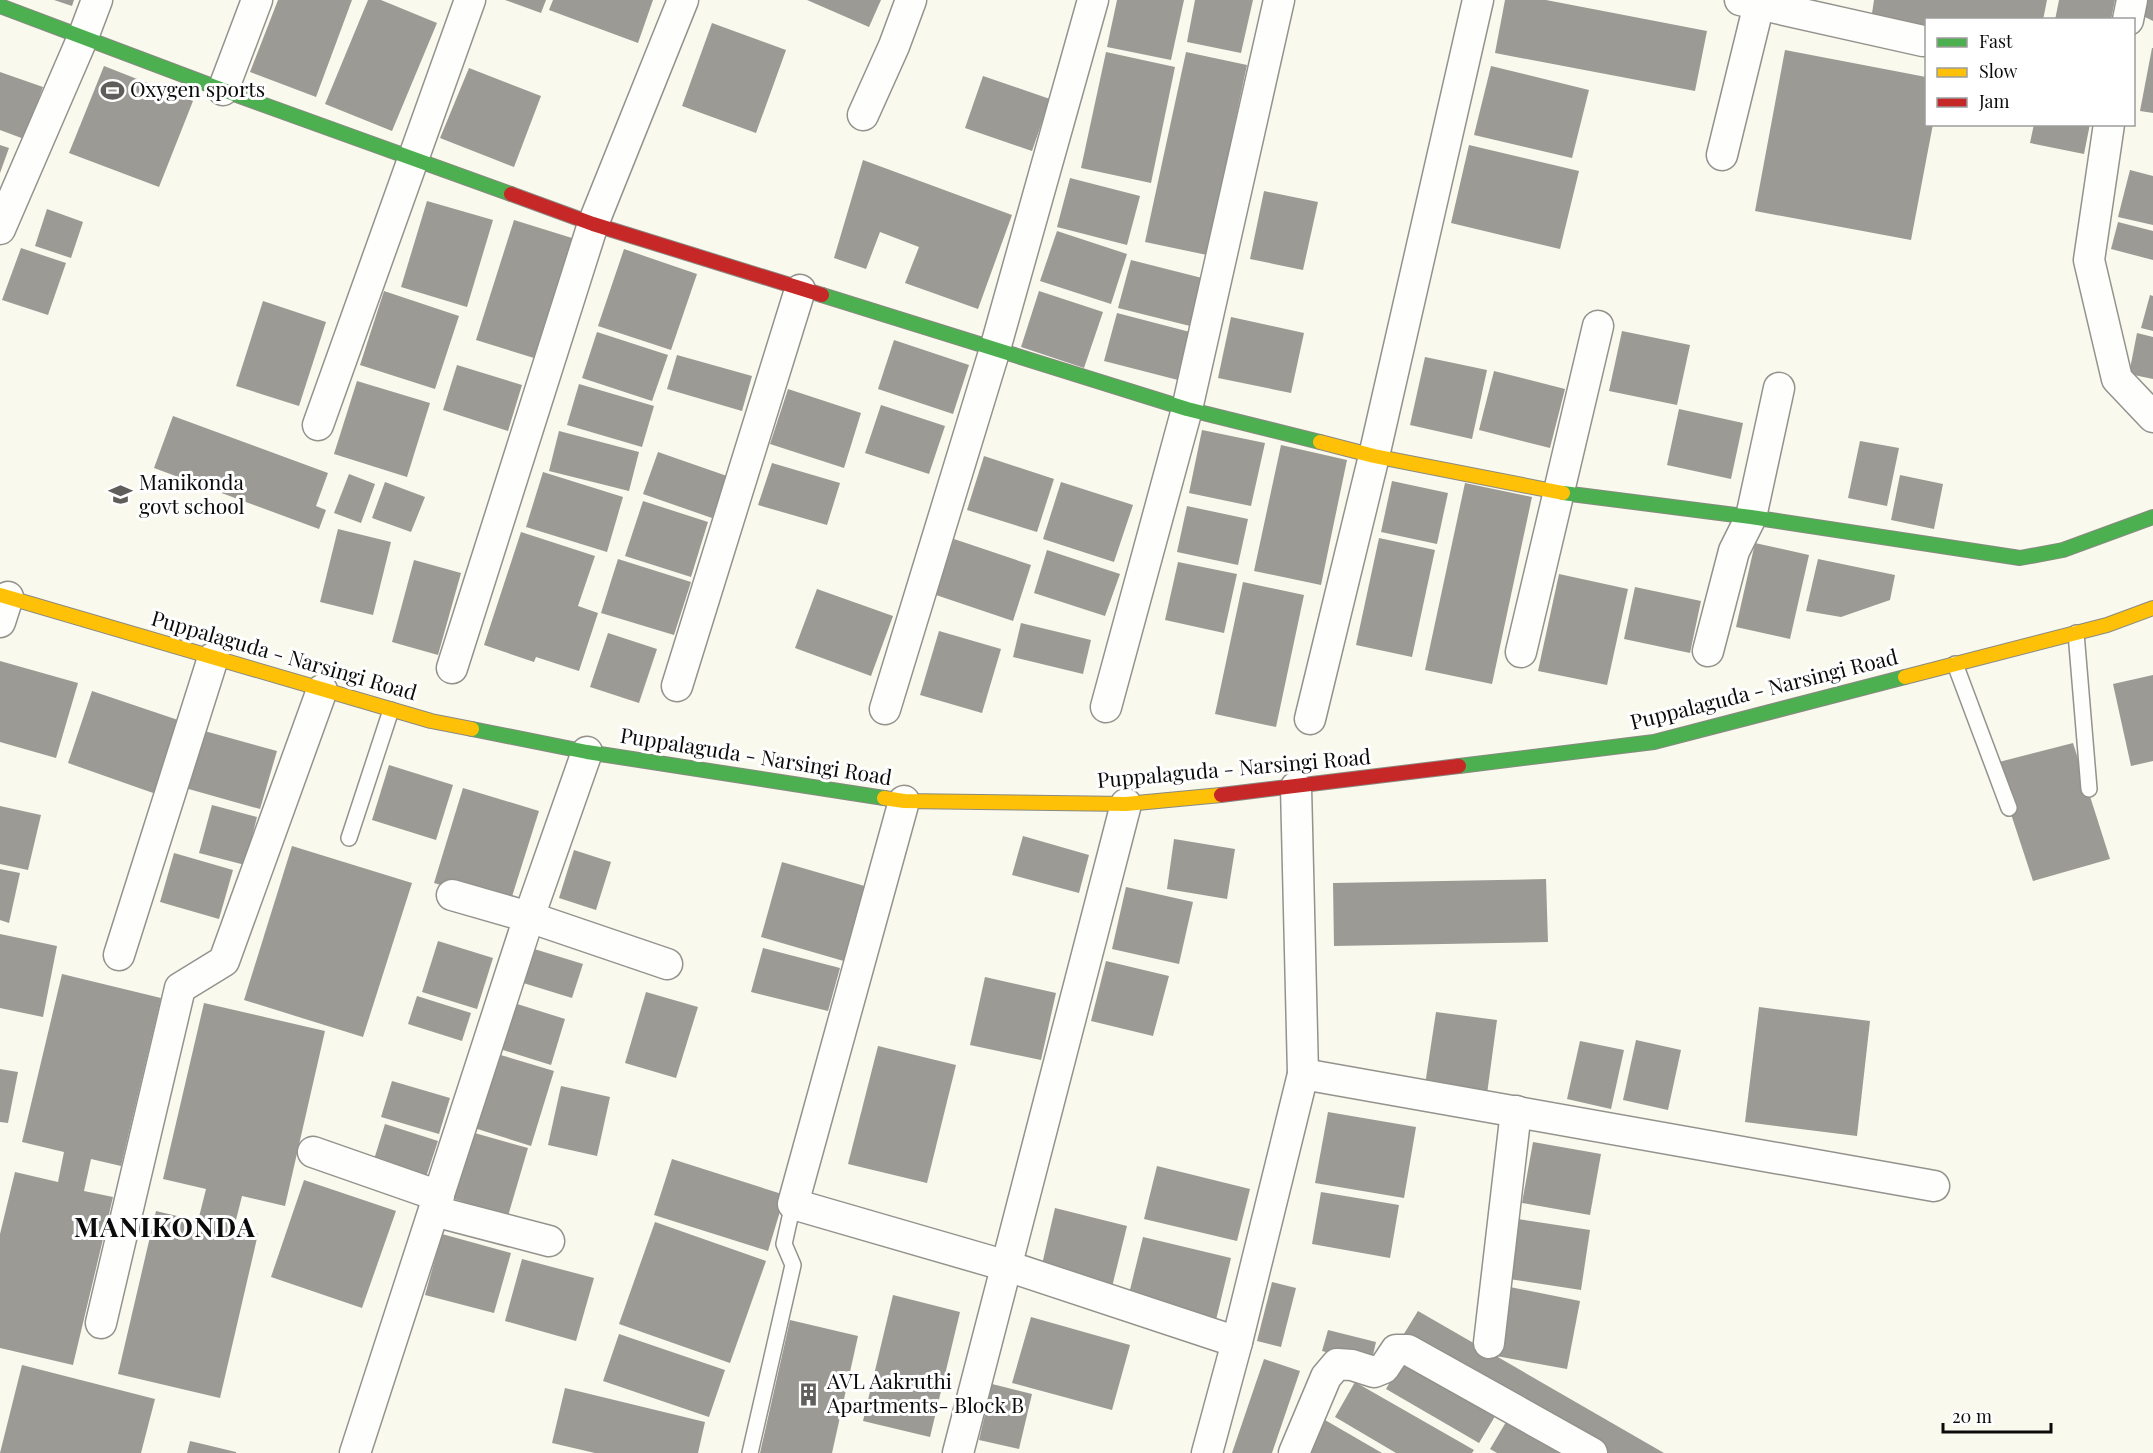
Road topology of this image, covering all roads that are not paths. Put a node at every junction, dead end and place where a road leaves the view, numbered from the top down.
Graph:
1 (97, 0) edge
2 (257, 0) edge
3 (470, 0) edge
4 (683, 0) edge
5 (910, 0) edge
6 (1093, 0) edge
7 (1279, 0) edge
8 (1478, 0) edge
9 (2132, 0) edge
10 (1749, 2) edge
11 (0, 6) edge
12 (2128, 18) edge
13 (83, 38) junction
14 (1923, 41) dead end
15 (223, 90) junction
16 (863, 116) dead end
17 (2109, 126) edge
18 (1722, 154) dead end
19 (412, 160) junction
20 (593, 224) junction
21 (0, 230) edge
22 (800, 290) junction
23 (1598, 326) dead end
24 (996, 350) junction
25 (1779, 388) dead end
26 (1187, 408) junction
27 (2153, 417) edge
28 (318, 425) dead end
29 (1374, 456) junction
30 (1558, 492) junction
31 (1751, 517) junction
32 (2153, 517) edge
33 (3, 604) edge
34 (2153, 609) edge
35 (2076, 633) junction
36 (1708, 651) dead end
37 (1521, 652) dead end
38 (213, 658) junction
39 (1955, 664) junction
40 (452, 668) dead end
41 (677, 686) dead end
42 (322, 690) junction
43 (1106, 707) dead end
44 (885, 709) dead end
45 (391, 710) junction
46 (1310, 719) dead end
47 (587, 752) junction
48 (1296, 787) junction
49 (2089, 789) dead end
50 (904, 801) junction
51 (1126, 804) junction
52 (2009, 808) dead end
53 (349, 838) dead end
54 (452, 895) dead end
55 (529, 917) junction
56 (119, 955) dead end
57 (667, 964) dead end
58 (1303, 1074) junction
59 (1516, 1112) junction
60 (314, 1152) dead end
61 (1934, 1186) dead end
62 (436, 1203) junction
63 (793, 1204) junction
64 (549, 1241) dead end
65 (1007, 1266) junction
66 (101, 1323) dead end
67 (1237, 1342) junction
68 (1489, 1343) dead end
69 (358, 1452) edge
70 (750, 1453) edge
71 (958, 1453) edge
72 (1207, 1453) edge
73 (1294, 1453) edge
74 (1592, 1453) edge

1 - 13 street
2 - 15 street
3 - 19 street
4 - 20 street
5 - 16 street
6 - 24 street
7 - 26 street
8 - 29 street
9 - 12 street
10 - 14 street
10 - 18 street
11 - 13 street
13 - 15 street
13 - 21 street
15 - 19 street
17 - 27 street
19 - 20 street
19 - 28 street
20 - 22 street
20 - 40 street
22 - 24 street
22 - 41 street
23 - 30 street
24 - 26 street
24 - 44 street
25 - 31 street
26 - 29 street
26 - 43 street
29 - 30 street
29 - 46 street
30 - 31 street
30 - 37 street
31 - 32 street
31 - 36 street
33 - 38 street, Puppalaguda - Narsingi Road
34 - 35 street, Puppalaguda - Narsingi Road
35 - 39 street, Puppalaguda - Narsingi Road
35 - 49 lane
38 - 42 street, Puppalaguda - Narsingi Road
38 - 56 street
39 - 48 street, Puppalaguda - Narsingi Road
39 - 52 lane
42 - 45 street, Puppalaguda - Narsingi Road
42 - 66 street
45 - 47 street, Puppalaguda - Narsingi Road
45 - 53 lane
47 - 50 street, Puppalaguda - Narsingi Road
47 - 55 street
48 - 51 street, Puppalaguda - Narsingi Road
48 - 58 street
50 - 51 street, Puppalaguda - Narsingi Road
50 - 63 street
51 - 65 street
54 - 55 street
55 - 57 street
55 - 62 street
58 - 59 street
58 - 67 street
59 - 61 street
59 - 68 street
60 - 62 street
62 - 64 street
62 - 69 street
63 - 65 street
63 - 70 lane
65 - 67 street
65 - 71 street
67 - 72 street
73 - 74 street

